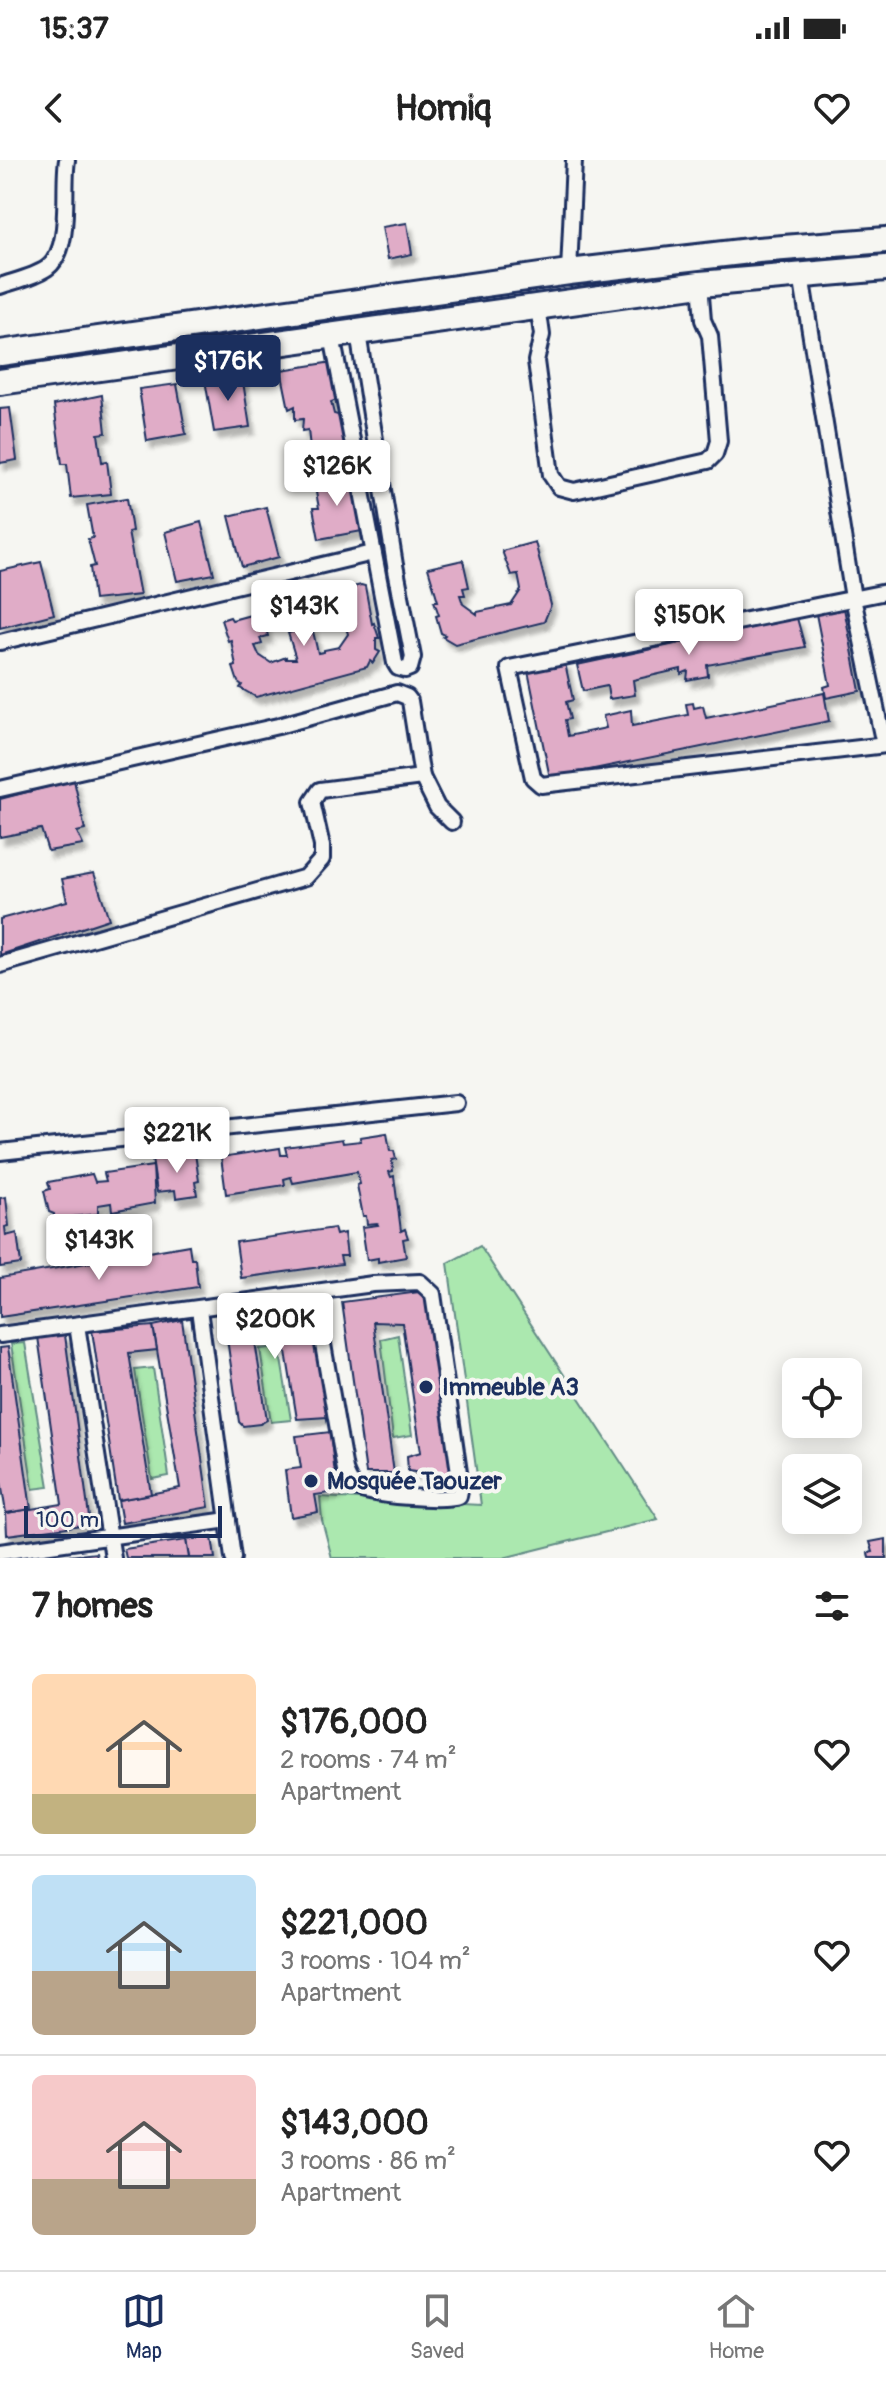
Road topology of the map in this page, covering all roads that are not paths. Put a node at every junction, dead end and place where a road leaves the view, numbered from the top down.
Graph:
1 (67, 160) edge
2 (574, 160) edge
3 (886, 240) edge
4 (886, 268) edge
5 (569, 272) junction
6 (801, 275) junction
7 (700, 284) junction
8 (0, 286) edge
9 (538, 306) junction
10 (358, 333) junction
11 (332, 336) junction
12 (0, 353) edge
13 (0, 382) edge
14 (370, 419) junction
15 (348, 423) junction
16 (373, 553) junction
17 (395, 565) junction
18 (376, 568) junction
19 (886, 592) edge
20 (853, 598) junction
21 (0, 642) edge
22 (885, 745) edge
23 (422, 777) junction
24 (0, 789) edge
25 (452, 822) dead end
26 (0, 965) edge
27 (456, 1103) dead end
28 (0, 1152) edge
29 (314, 1293) junction
30 (199, 1309) junction
31 (77, 1325) junction
32 (0, 1335) edge
33 (228, 1520) junction
34 (110, 1535) junction
35 (0, 1552) edge
36 (113, 1558) edge
37 (233, 1558) edge

1 - 8 street
2 - 5 street
3 - 5 main road
4 - 6 main road
5 - 12 main road
6 - 7 main road
6 - 20 street
7 - 9 main road
7 - 9 street
9 - 10 main road
10 - 11 main road
10 - 14 street
11 - 13 main road
11 - 15 street
14 - 15 street
14 - 17 street
15 - 16 street
16 - 18 street
16 - 21 street
17 - 18 street
17 - 18 street
19 - 20 street
20 - 22 street
20 - 22 street
23 - 24 street
23 - 25 street
23 - 26 street
27 - 28 street
29 - 29 street
29 - 30 street
30 - 31 street
30 - 33 street
31 - 32 street
31 - 34 street
33 - 34 street
33 - 37 street
34 - 35 street
34 - 36 street

